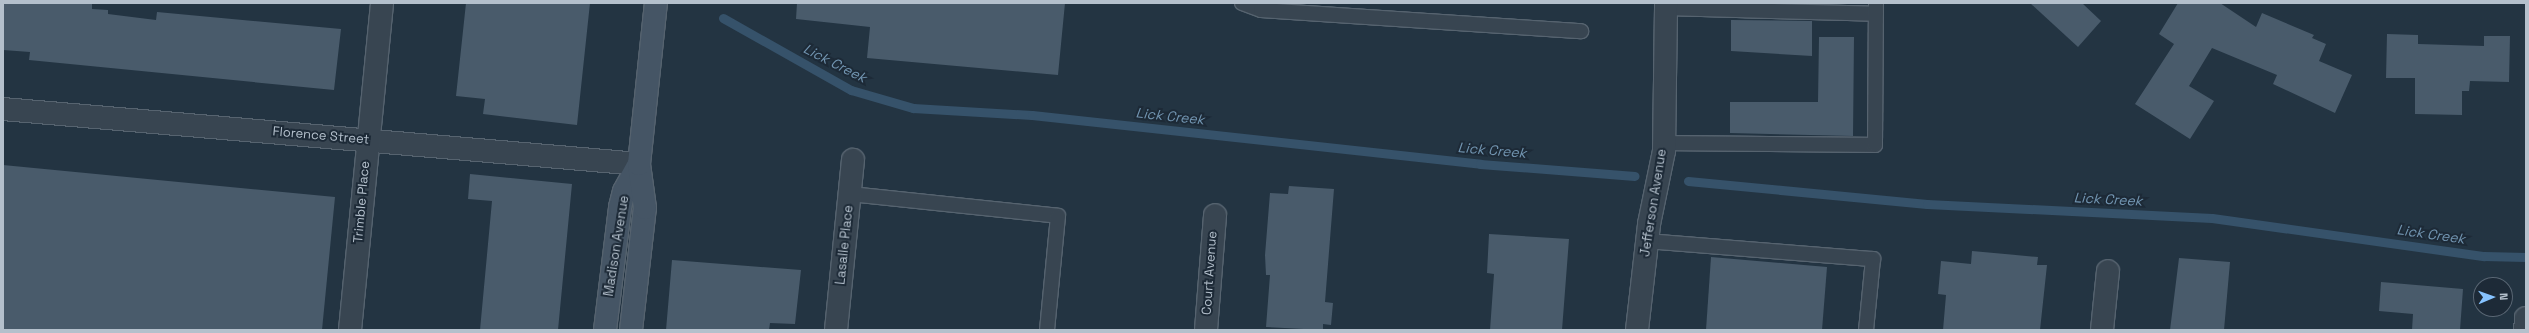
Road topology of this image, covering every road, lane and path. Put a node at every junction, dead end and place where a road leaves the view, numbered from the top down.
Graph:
1 (382, 3) edge
2 (656, 3) edge
3 (1242, 3) edge
4 (1666, 5) edge
5 (1876, 9) edge
6 (1580, 31) dead end
7 (3, 109) edge
8 (368, 140) junction
9 (1664, 143) junction
10 (853, 160) dead end
11 (639, 164) junction
12 (850, 194) junction
13 (1215, 215) dead end
14 (1647, 241) junction
15 (2108, 271) dead end
16 (2526, 318) edge
17 (350, 330) edge
18 (605, 330) edge
19 (631, 330) edge
20 (836, 330) edge
21 (1047, 330) edge
22 (1206, 330) edge
23 (1637, 330) edge
24 (1866, 330) edge
25 (2102, 330) edge
26 (2525, 330) edge

1 - 8 street, Trimble Place
2 - 11 street, Madison Avenue
3 - 6 lane
4 - 5 lane
4 - 9 street, Jefferson Avenue
5 - 9 lane
7 - 8 street, Florence Street
8 - 11 street, Florence Street
8 - 17 street, Trimble Place
9 - 14 street, Jefferson Avenue
10 - 12 street, Lasalle Place
11 - 18 street, Madison Avenue
11 - 19 street, Madison Avenue
12 - 20 street, Lasalle Place
12 - 21 lane
13 - 22 street, Court Avenue
14 - 23 street, Jefferson Avenue
14 - 24 lane
15 - 25 street
16 - 26 street

